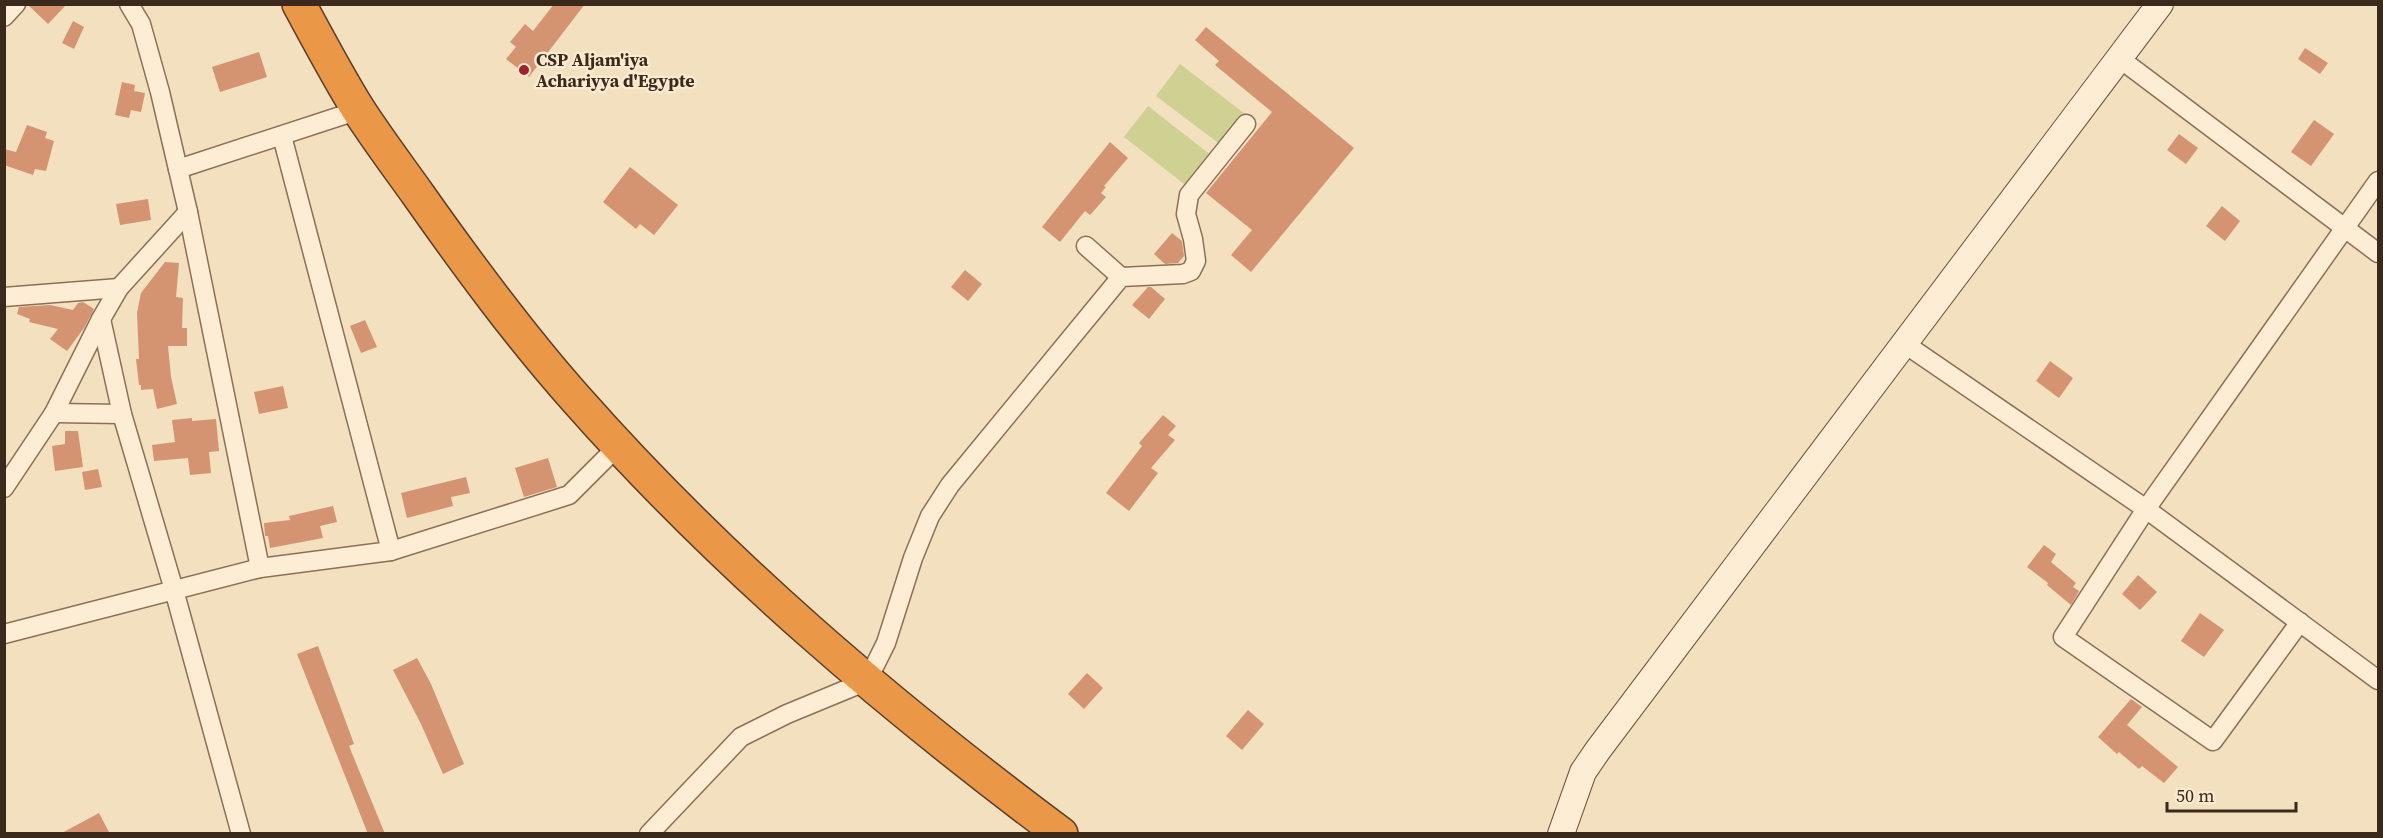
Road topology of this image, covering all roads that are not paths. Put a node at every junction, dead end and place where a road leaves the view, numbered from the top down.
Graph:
1 (16, 4) edge
2 (129, 4) edge
3 (299, 4) edge
4 (2160, 4) edge
5 (4, 16) edge
6 (2119, 58) junction
7 (359, 110) junction
8 (1246, 124) dead end
9 (282, 136) junction
10 (178, 169) junction
11 (2379, 182) edge
12 (188, 212) junction
13 (2345, 228) junction
14 (1086, 246) dead end
15 (2379, 253) edge
16 (1121, 277) junction
17 (119, 288) junction
18 (4, 297) edge
19 (100, 319) junction
20 (1905, 344) junction
21 (54, 413) junction
22 (122, 414) junction
23 (619, 445) junction
24 (4, 488) edge
25 (2146, 509) junction
26 (391, 551) junction
27 (260, 568) junction
28 (174, 590) junction
29 (2300, 622) junction
30 (4, 634) edge
31 (2379, 680) edge
32 (867, 681) junction
33 (241, 834) edge
34 (649, 834) edge
35 (1060, 834) edge
36 (1561, 834) edge

1 - 5 street
2 - 10 street
3 - 7 highway
4 - 6 street
6 - 13 street
6 - 20 street
7 - 9 street
7 - 23 highway
8 - 16 street
9 - 10 street
9 - 26 street
10 - 12 street
11 - 13 street
12 - 17 street
12 - 27 street
13 - 15 street
13 - 25 street
14 - 16 street
16 - 32 street
17 - 18 street
17 - 19 street
19 - 21 street
19 - 22 street
20 - 25 street
20 - 36 street
21 - 22 street
21 - 24 street
22 - 28 street
23 - 26 street
23 - 32 highway
25 - 29 street
25 - 29 street
26 - 27 street
27 - 28 street
28 - 30 street
28 - 33 street
29 - 31 street
32 - 34 street
32 - 35 highway

